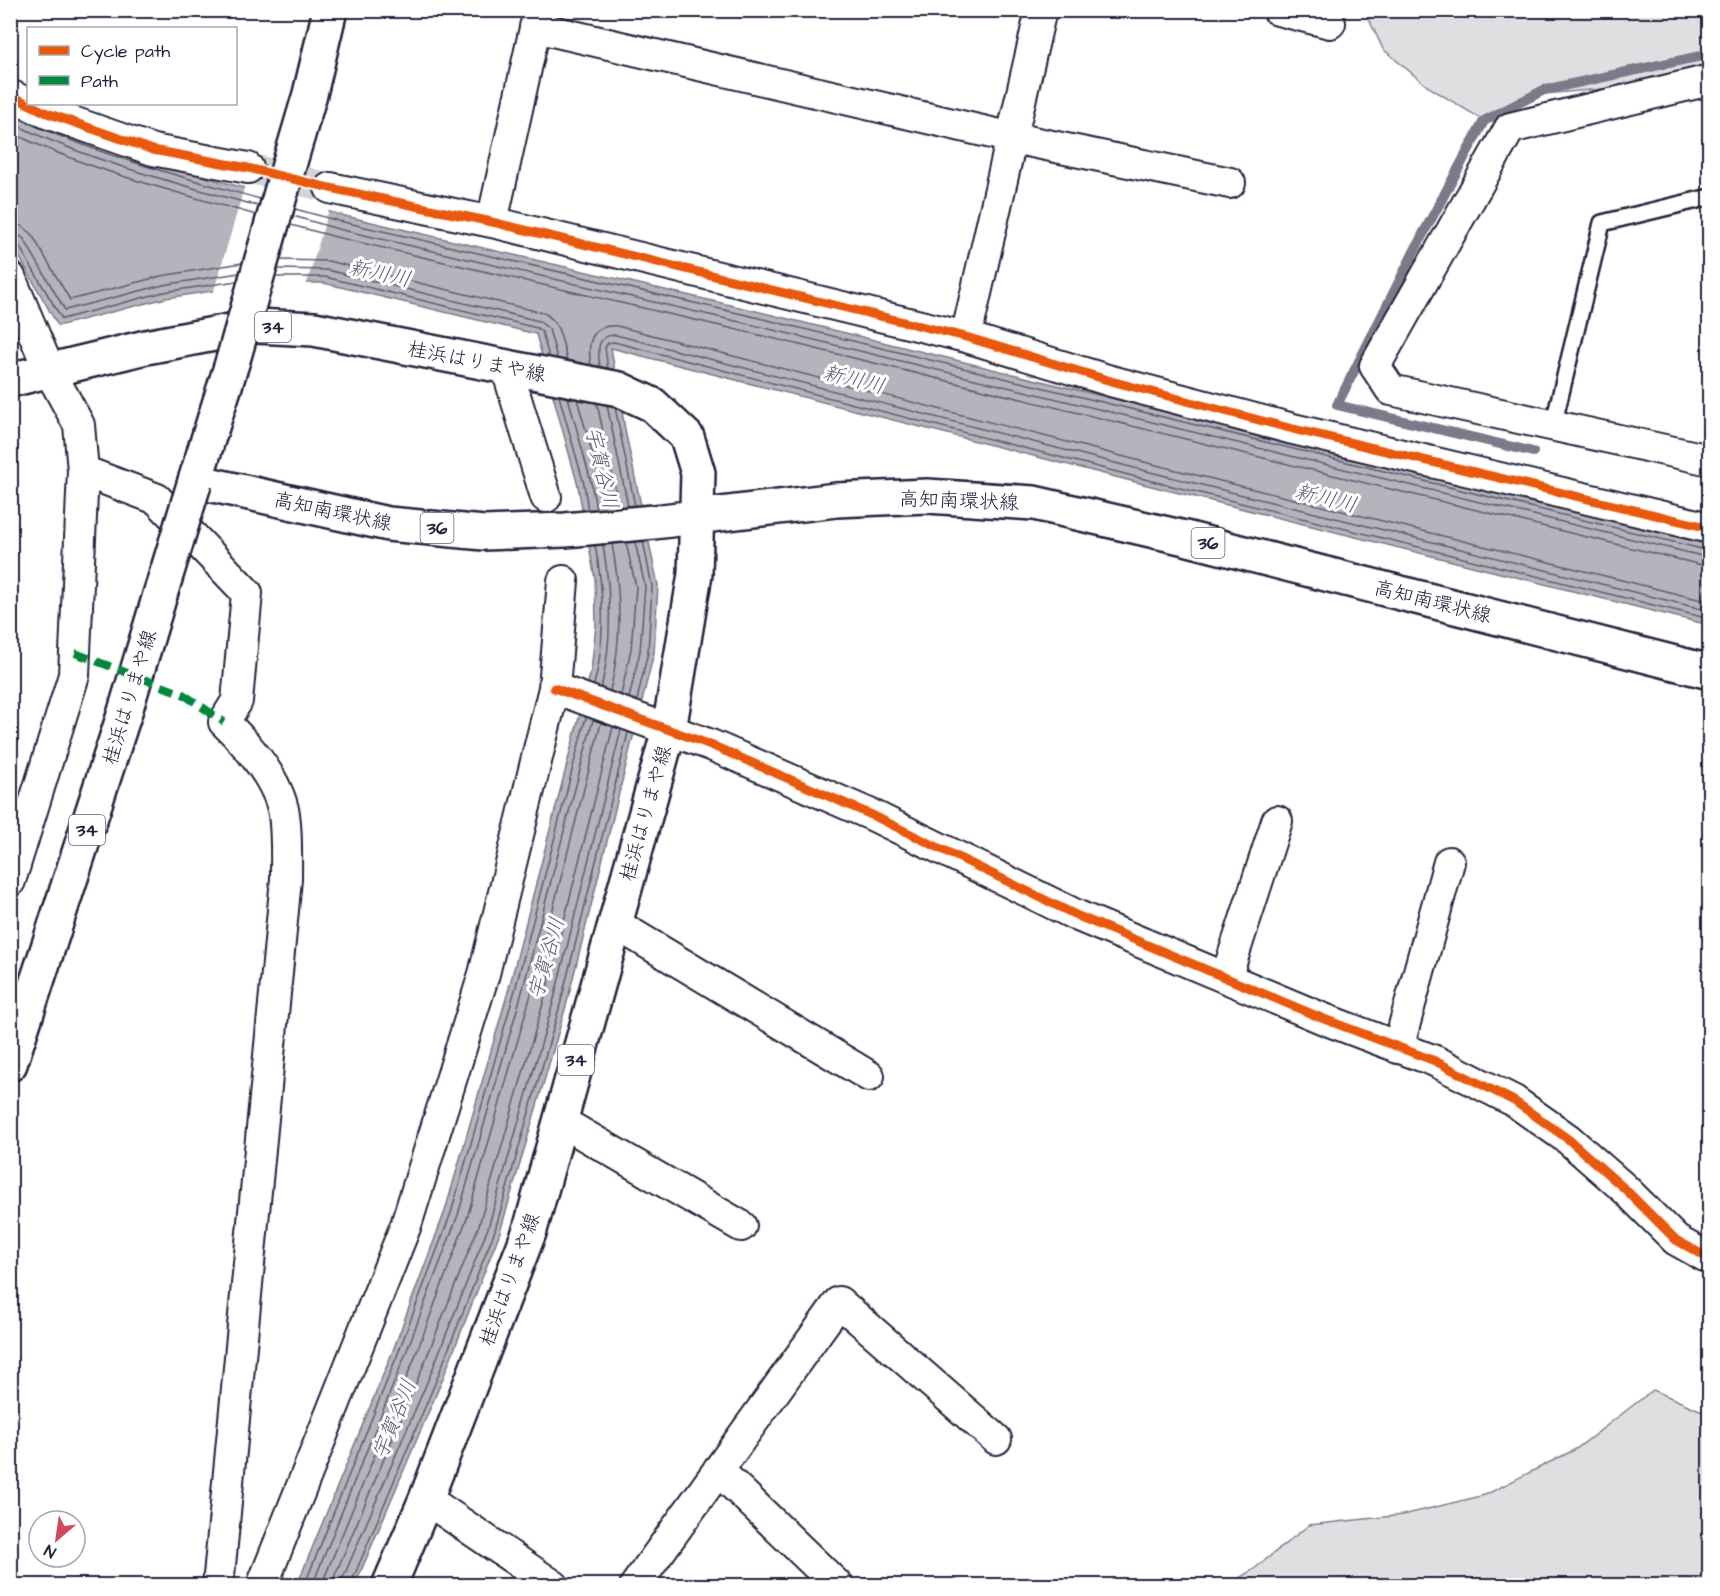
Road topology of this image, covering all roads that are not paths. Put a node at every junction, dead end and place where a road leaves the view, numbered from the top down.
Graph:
1 (330, 10) edge
2 (1041, 10) edge
3 (1278, 10) edge
4 (537, 19) edge
5 (1330, 23) dead end
6 (1710, 80) edge
7 (10, 95) edge
8 (27, 103) edge
9 (31, 105) edge
10 (1013, 138) junction
11 (248, 168) tunnel mouth
12 (1230, 183) dead end
13 (330, 188) tunnel mouth
14 (1710, 197) edge
15 (492, 222) junction
16 (10, 277) edge
17 (966, 337) junction
18 (49, 370) junction
19 (521, 370) junction
20 (10, 380) edge
21 (1552, 426) junction
22 (1710, 460) edge
23 (83, 471) junction
24 (195, 481) junction
25 (546, 497) dead end
26 (696, 516) junction
27 (1710, 528) edge
28 (563, 580) dead end
29 (1710, 672) edge
30 (562, 691) junction
31 (656, 725) junction
32 (1276, 821) dead end
33 (1449, 862) dead end
34 (10, 881) edge
35 (614, 923) junction
36 (1226, 978) junction
37 (1398, 1048) junction
38 (10, 1065) edge
39 (869, 1076) dead end
40 (560, 1121) junction
41 (741, 1226) dead end
42 (1710, 1260) edge
43 (996, 1439) dead end
44 (718, 1470) junction
45 (426, 1499) junction
46 (218, 1586) edge
47 (262, 1586) edge
48 (389, 1586) edge
49 (554, 1586) edge
50 (635, 1586) edge
51 (838, 1586) edge

1 - 24 main road, 桂浜はりまや線 / 34, bridge
2 - 10 street
3 - 5 street
4 - 10 street
4 - 15 street
6 - 21 street
7 - 8 street
9 - 11 street
10 - 12 street
10 - 17 street
13 - 15 street
14 - 21 lane
15 - 17 street
16 - 18 street
17 - 27 street
18 - 19 main road, 桂浜はりまや線 / 34
18 - 20 main road, 桂浜はりまや線 / 34
18 - 23 street
19 - 25 street
19 - 26 main road, 桂浜はりまや線 / 34
21 - 22 street
23 - 34 street
23 - 46 street
24 - 26 main road, 高知南環状線 / 36
24 - 38 main road, 桂浜はりまや線 / 34, bridge
26 - 29 main road, 高知南環状線 / 36
26 - 31 main road, 桂浜はりまや線 / 34
28 - 30 street
30 - 31 street
30 - 47 street
31 - 35 main road, 桂浜はりまや線 / 34
31 - 36 street
32 - 36 street
33 - 37 street
35 - 39 street
35 - 40 main road, 桂浜はりまや線 / 34
36 - 37 street
37 - 42 street
40 - 41 street
40 - 45 main road, 桂浜はりまや線 / 34
43 - 44 street
44 - 50 street
44 - 51 street
45 - 48 main road, 桂浜はりまや線 / 34
45 - 49 street

